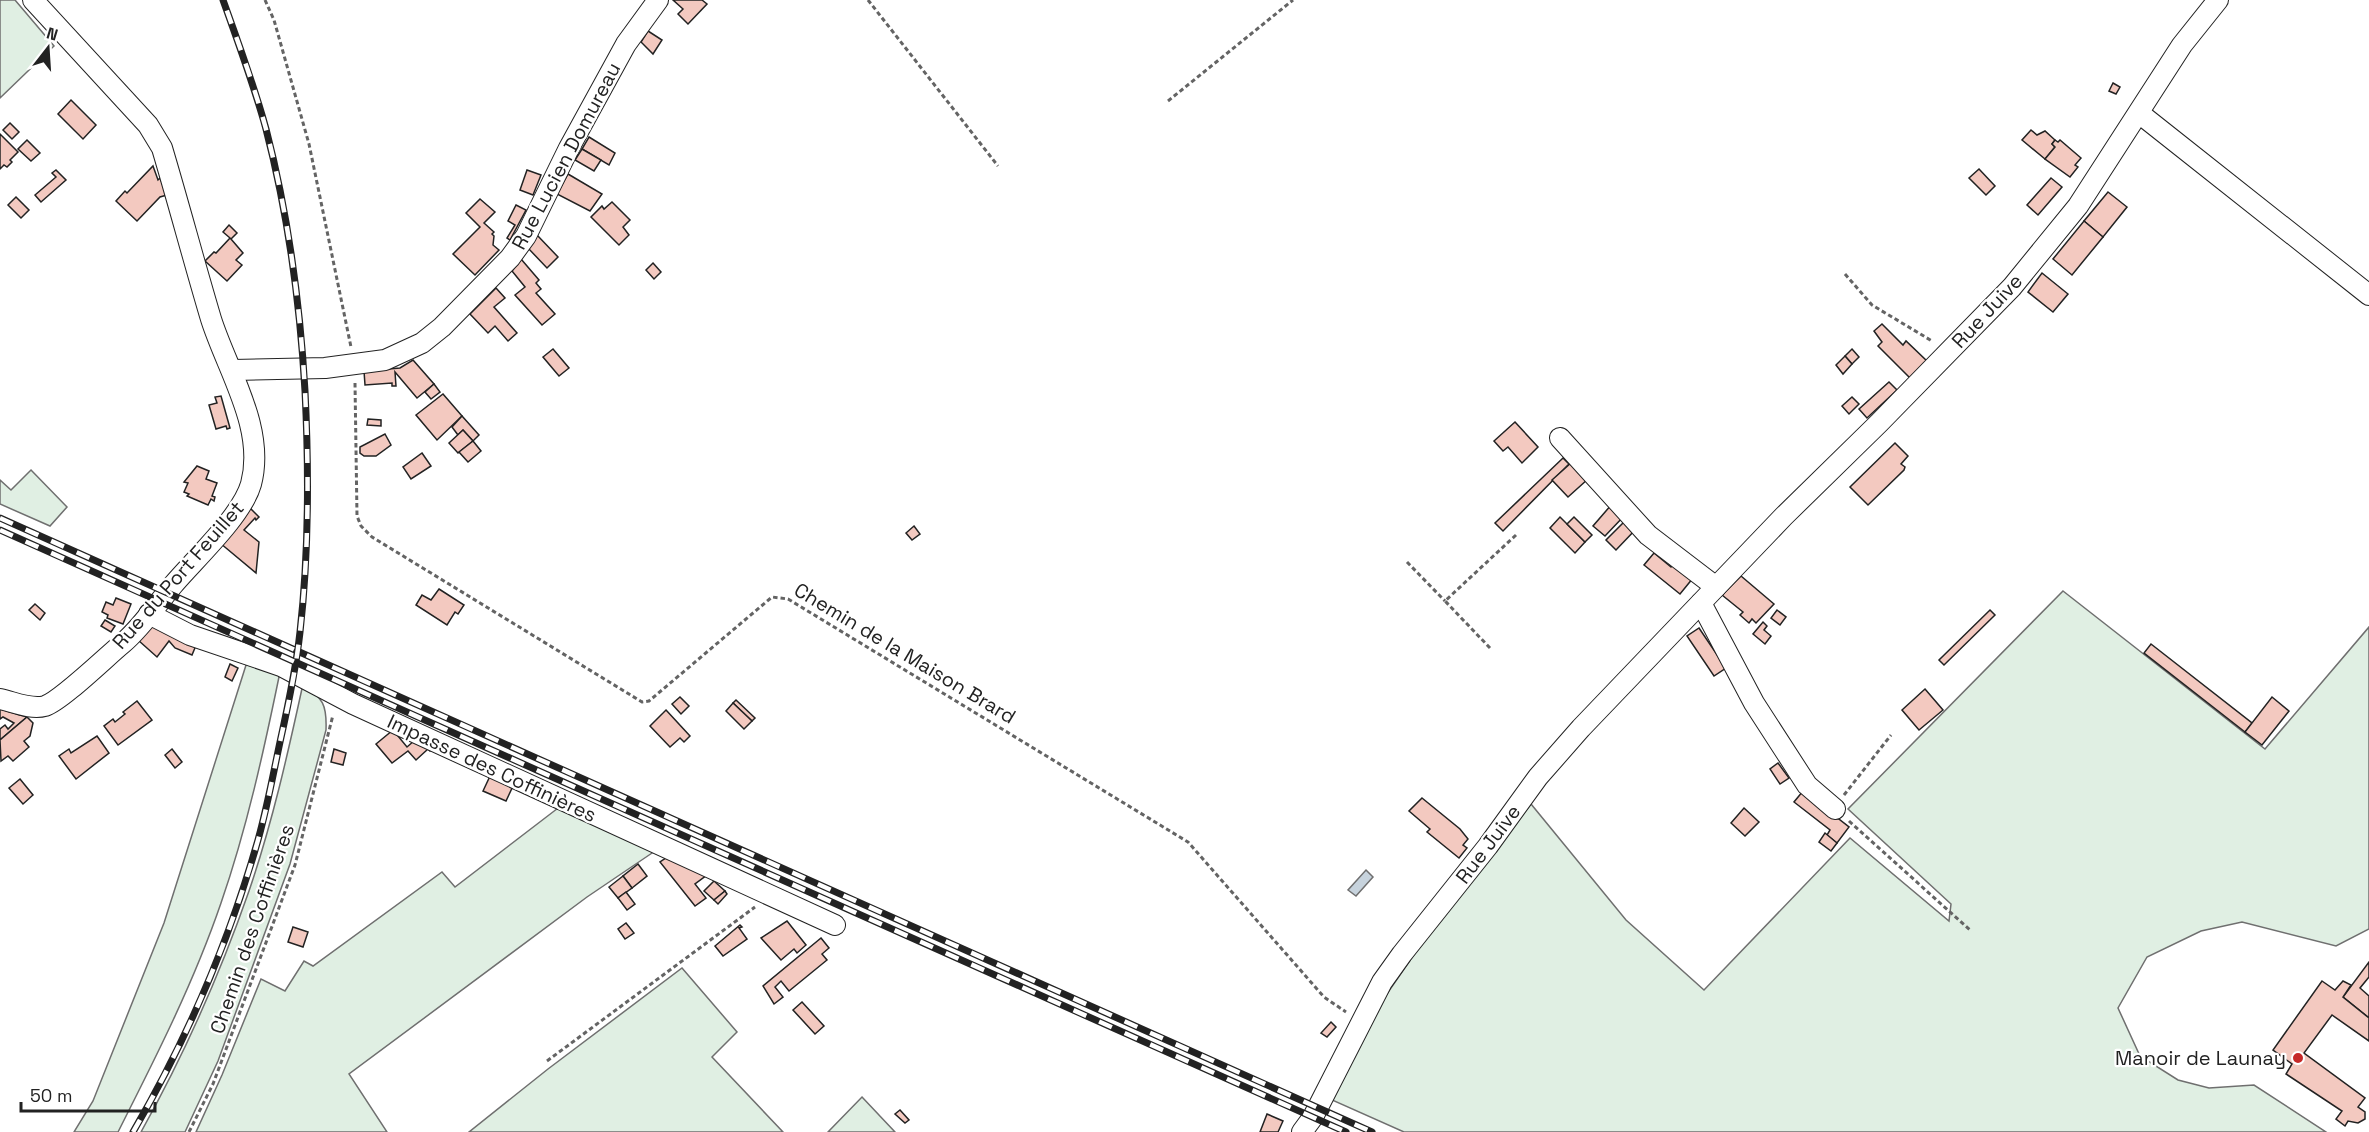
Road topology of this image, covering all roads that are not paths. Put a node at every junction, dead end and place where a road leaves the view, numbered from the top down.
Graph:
1 (33, 0) edge
2 (658, 0) edge
3 (2218, 0) edge
4 (2139, 113) junction
5 (2369, 295) edge
6 (233, 370) junction
7 (1560, 438) dead end
8 (1716, 587) junction
9 (1701, 603) junction
10 (149, 614) junction
11 (0, 699) edge
12 (1832, 806) road end
13 (835, 925) dead end
14 (1302, 1132) edge

1 - 6 street, Rue du Port Feuillet
2 - 6 street, Rue Lucien Domureau
3 - 4 street, Rue Juive
4 - 5 street
4 - 8 street, Rue Juive
6 - 10 street, Rue du Port Feuillet
7 - 8 street
8 - 9 street, Rue Juive
9 - 12 street
9 - 14 street, Rue Juive
10 - 11 street, Rue du Port Feuillet
10 - 13 street, Impasse des Coffinières

